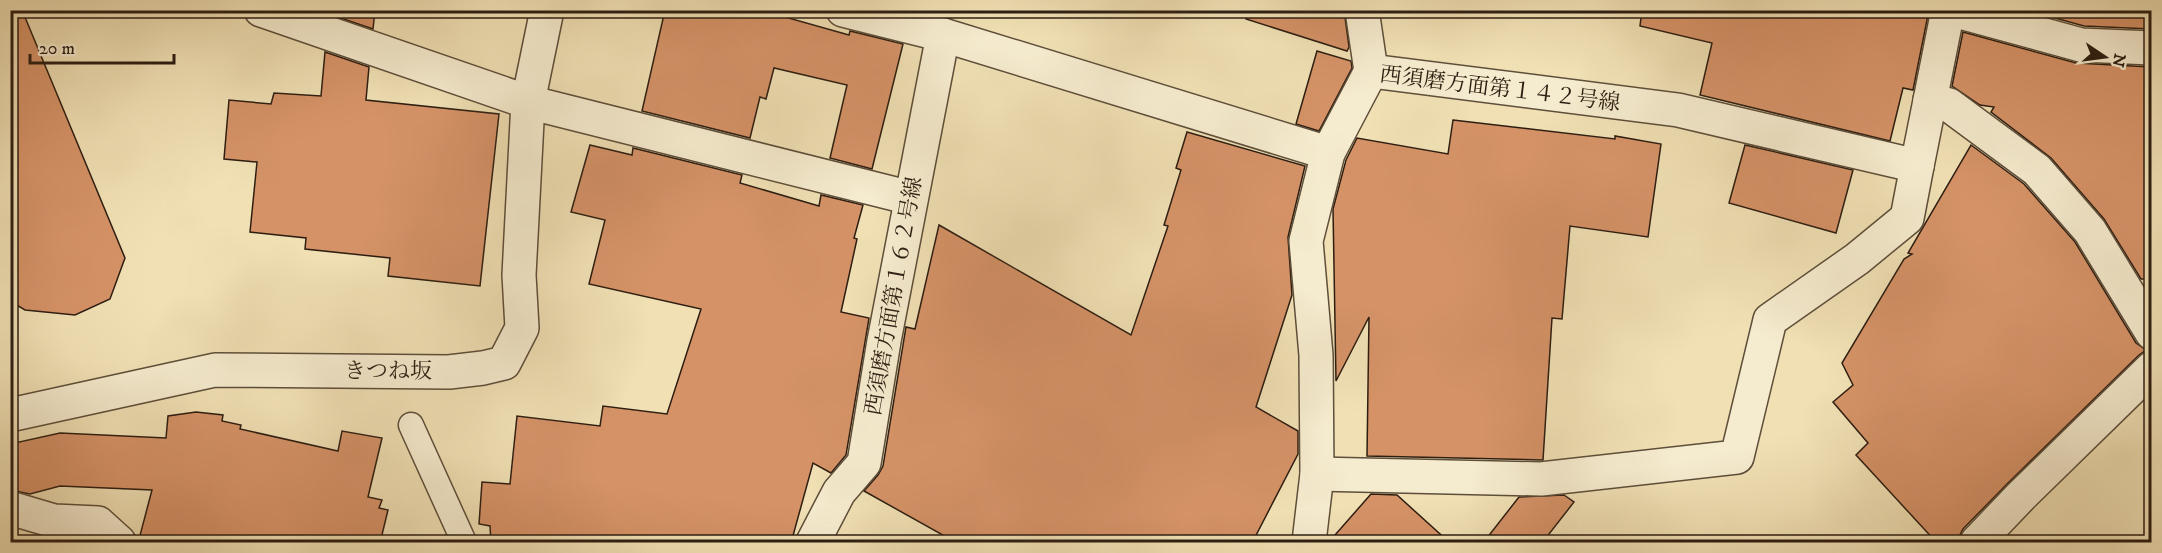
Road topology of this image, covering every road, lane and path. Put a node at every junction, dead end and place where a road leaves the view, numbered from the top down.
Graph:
1 (261, 10) edge
2 (547, 10) edge
3 (843, 10) edge
4 (1362, 10) edge
5 (1951, 10) edge
6 (943, 35) junction
7 (2151, 48) edge
8 (1371, 71) junction
9 (1930, 100) junction
10 (528, 102) junction
11 (1328, 153) junction
12 (1917, 166) junction
13 (911, 198) junction
14 (2151, 333) edge
15 (2151, 368) edge
16 (10, 415) edge
17 (411, 425) dead end
18 (1317, 474) junction
19 (10, 508) edge
20 (119, 543) edge
21 (464, 543) edge
22 (813, 543) edge
23 (1309, 543) edge
24 (1977, 543) edge

1 - 10 street
2 - 10 street
3 - 6 street
4 - 8 street
5 - 7 street
5 - 9 street
6 - 11 street
6 - 13 street, 西須磨方面第１６２号線
8 - 11 street, 西須磨方面第１４２号線
8 - 12 street, 西須磨方面第１４２号線
9 - 12 street
9 - 14 street
10 - 13 street
10 - 16 street, きつね坂
11 - 18 street, 西須磨方面第１４２号線
12 - 18 street
13 - 22 street, 西須磨方面第１６２号線
15 - 24 street
17 - 21 lane
18 - 23 street, 西須磨方面第１４２号線
19 - 20 street

